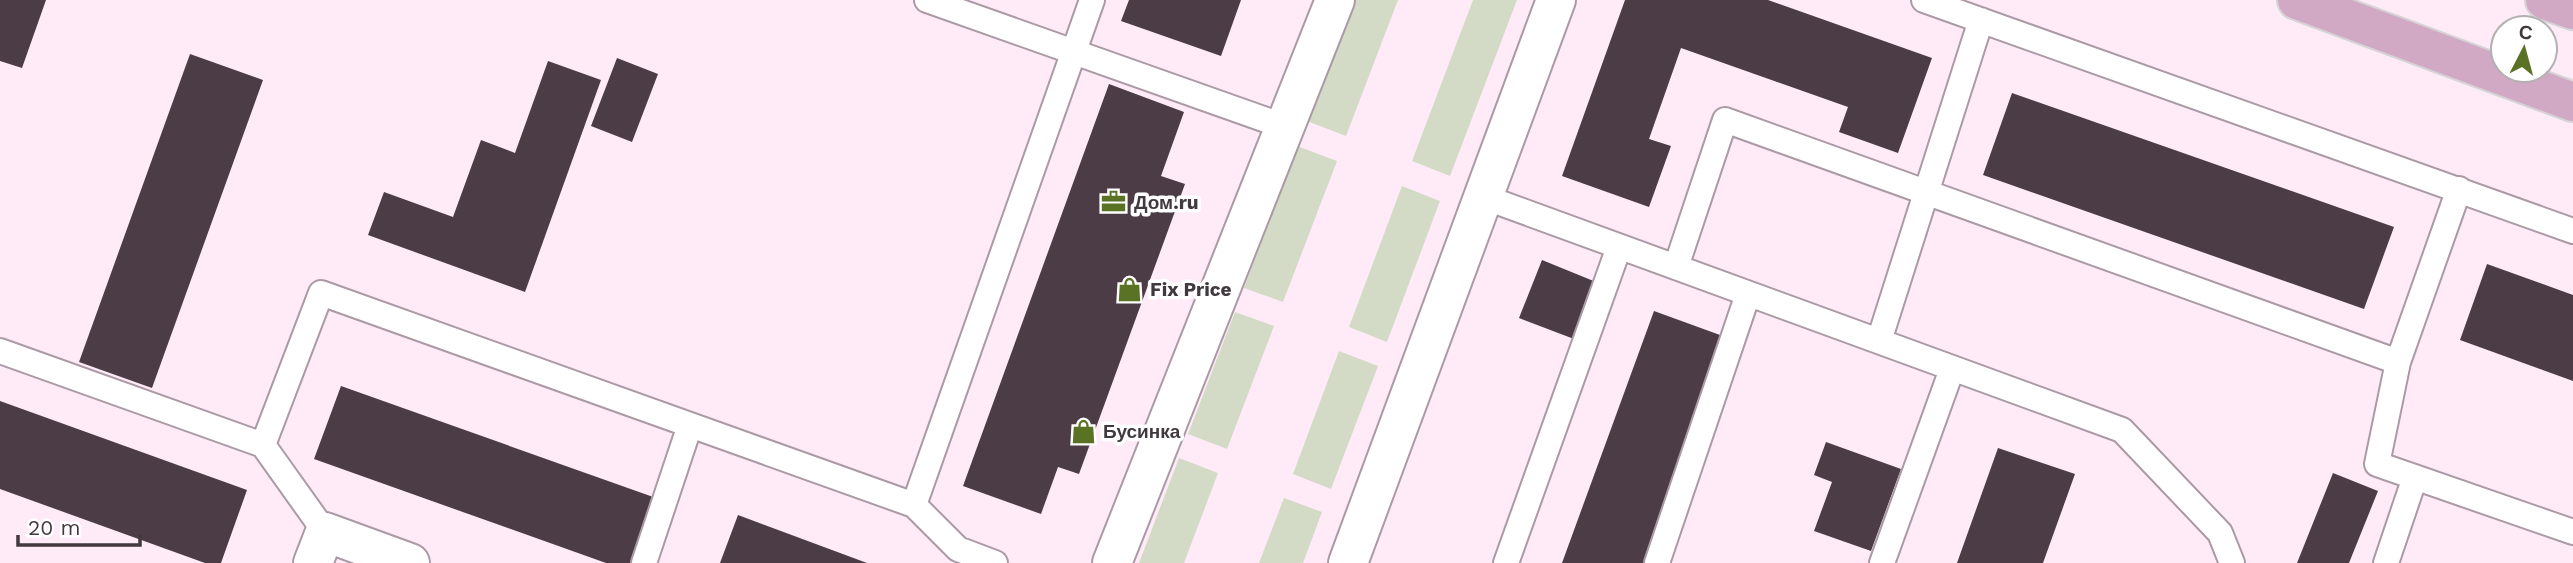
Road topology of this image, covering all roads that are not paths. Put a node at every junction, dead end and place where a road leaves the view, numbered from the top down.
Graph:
1 (927, 0) edge
2 (1092, 0) edge
3 (1335, 0) edge
4 (1556, 0) edge
5 (1924, 0) edge
6 (2297, 0) edge
7 (2545, 0) edge
8 (2573, 10) edge
9 (1981, 20) junction
10 (1073, 52) junction
11 (2573, 102) edge
12 (1286, 127) junction
13 (2459, 189) junction
14 (1927, 192) junction
15 (1484, 197) junction
16 (2573, 231) edge
17 (1619, 247) junction
18 (1676, 267) junction
19 (1748, 294) junction
20 (1879, 341) junction
21 (0, 351) edge
22 (2398, 362) junction
23 (1952, 369) junction
24 (690, 425) junction
25 (263, 446) junction
26 (2415, 477) junction
27 (914, 505) junction
28 (2573, 531) edge
29 (319, 547) edge
30 (410, 563) edge
31 (643, 563) edge
32 (995, 563) edge
33 (1112, 563) edge
34 (1348, 563) edge
35 (1506, 563) edge
36 (1657, 563) edge
37 (1882, 563) edge
38 (2232, 563) edge
39 (2386, 563) edge

1 - 10 lane
2 - 10 lane
3 - 12 street
4 - 15 street
5 - 9 lane
6 - 11 main road
7 - 8 main road
9 - 13 lane
9 - 14 lane
10 - 12 lane
10 - 27 lane
12 - 33 street
13 - 16 lane
13 - 22 lane
14 - 18 lane
14 - 20 lane
14 - 22 lane
15 - 17 lane
15 - 34 street
17 - 18 lane
17 - 35 lane
18 - 19 lane
19 - 20 lane
19 - 36 lane
20 - 23 lane
21 - 25 lane
22 - 26 lane
23 - 37 lane
23 - 38 lane
24 - 25 lane
24 - 27 lane
24 - 31 lane
25 - 29 lane
26 - 28 lane
26 - 39 lane
27 - 32 lane
29 - 30 street

